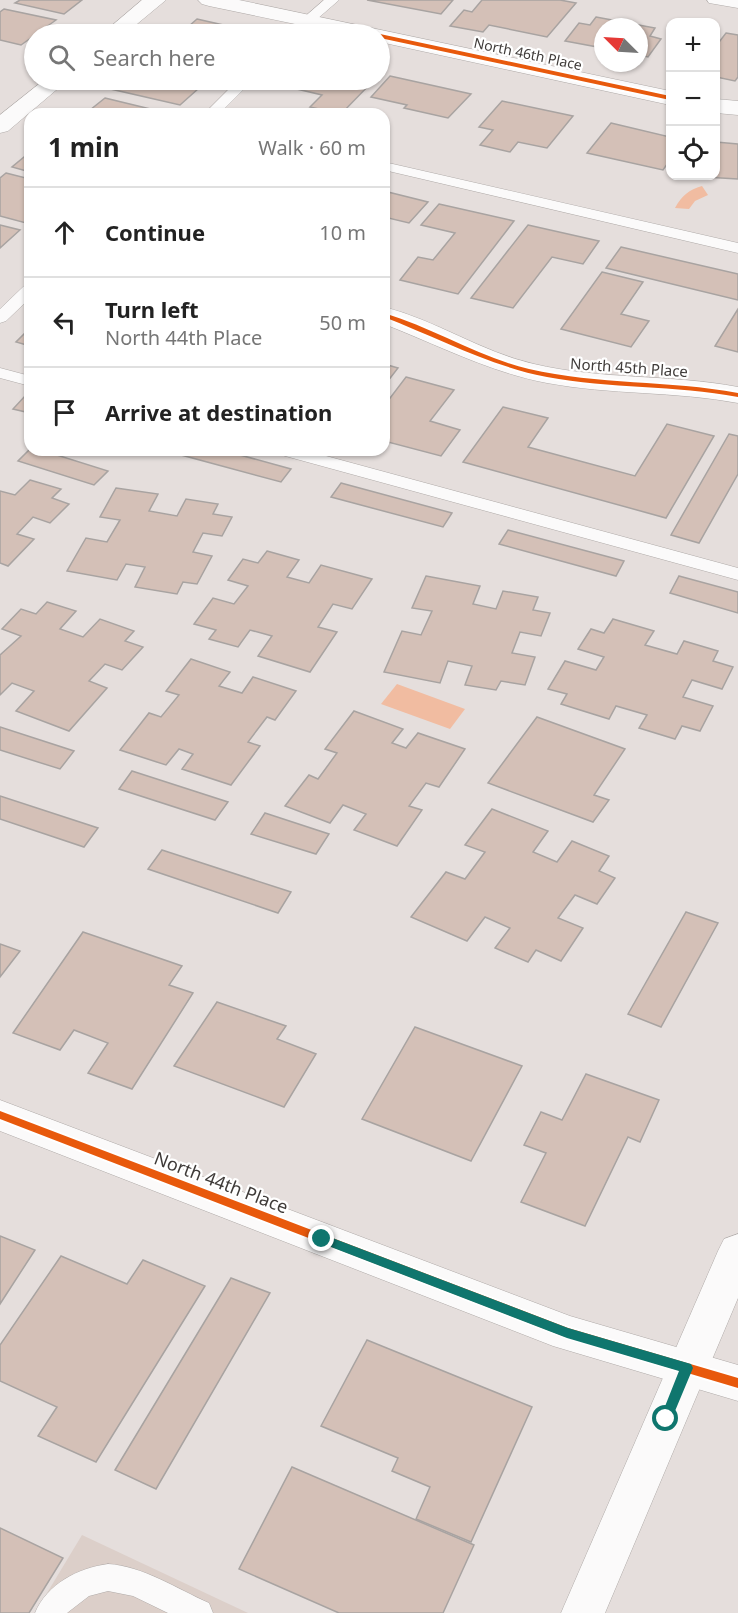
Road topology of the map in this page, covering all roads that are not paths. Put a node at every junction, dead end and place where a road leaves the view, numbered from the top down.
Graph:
1 (155, 0) edge
2 (209, 0) edge
3 (332, 0) edge
4 (714, 0) edge
5 (738, 4) edge
6 (125, 24) edge
7 (287, 24) edge
8 (305, 24) edge
9 (390, 38) edge
10 (45, 90) edge
11 (236, 90) edge
12 (666, 97) edge
13 (720, 106) edge
14 (217, 108) edge
15 (738, 108) edge
16 (0, 126) edge
17 (390, 167) edge
18 (738, 248) edge
19 (24, 295) edge
20 (390, 317) edge
21 (0, 318) edge
22 (0, 373) edge
23 (24, 379) edge
24 (738, 395) edge
25 (306, 456) edge
26 (738, 574) edge
27 (0, 1115) edge
28 (738, 1251) edge
29 (687, 1368) junction
30 (738, 1383) edge
31 (49, 1613) edge
32 (199, 1613) edge
33 (583, 1613) edge

1 - 6 street
2 - 7 street
3 - 8 lane
4 - 5 lane
9 - 12 street, North 46th Place
10 - 16 street
11 - 14 lane
13 - 15 street
17 - 18 lane
19 - 21 lane
20 - 24 street, North 45th Place
22 - 23 lane
25 - 26 lane
27 - 29 street, North 44th Place
28 - 29 street
29 - 30 street, North 44th Place
29 - 33 street
31 - 32 lane

